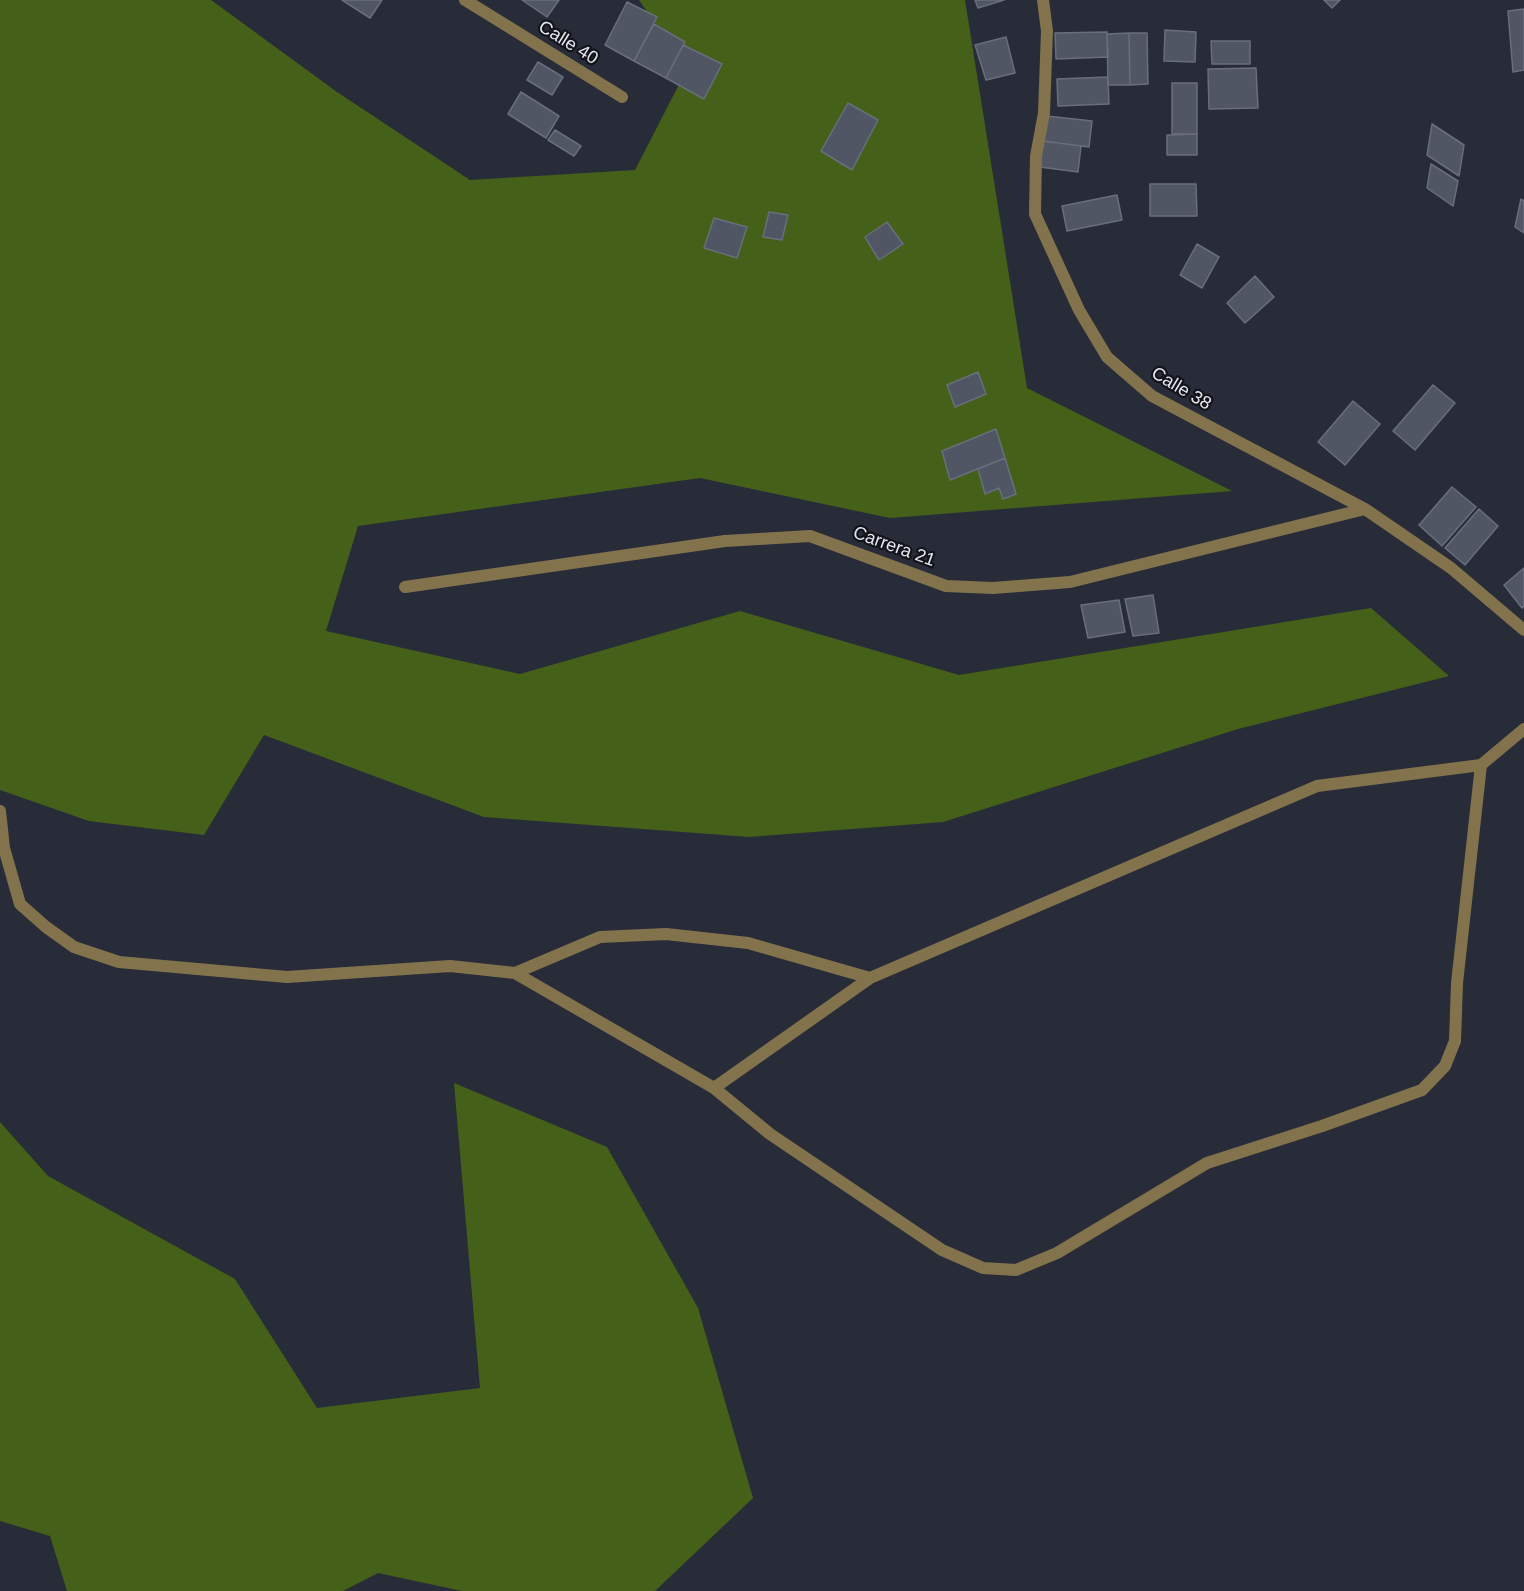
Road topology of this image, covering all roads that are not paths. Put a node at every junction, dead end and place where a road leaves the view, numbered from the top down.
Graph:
1 (465, 0) edge
2 (1043, 0) edge
3 (622, 97) dead end
4 (1365, 509) junction
5 (405, 587) dead end
6 (1524, 630) edge
7 (1524, 729) edge
8 (1481, 765) junction
9 (0, 811) edge
10 (515, 974) junction
11 (870, 978) junction
12 (714, 1088) junction

1 - 3 street, Calle 40
2 - 4 street, Calle 38
4 - 5 street, Carrera 21
4 - 6 street, Calle 38
7 - 8 street
8 - 11 street
8 - 12 street
9 - 10 street
10 - 11 street
10 - 12 street
11 - 12 street

